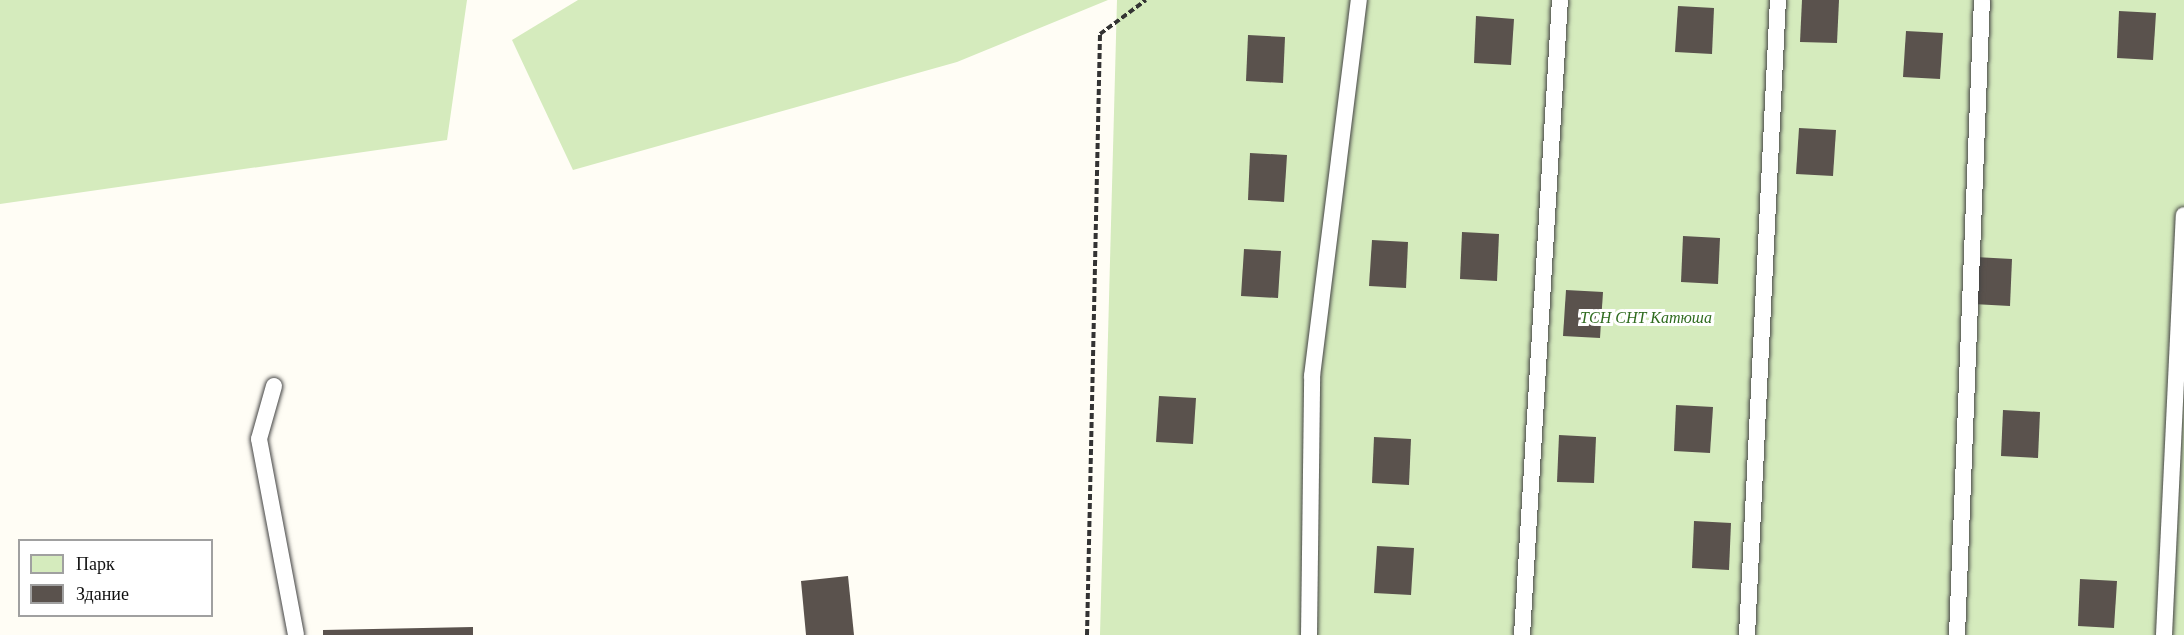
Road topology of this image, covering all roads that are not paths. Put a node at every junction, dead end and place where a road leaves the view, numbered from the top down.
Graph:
1 (1359, 0) edge
2 (1560, 0) edge
3 (1778, 0) edge
4 (1982, 0) edge
5 (2184, 215) edge
6 (274, 386) dead end
7 (296, 635) edge
8 (1309, 635) edge
9 (1522, 635) edge
10 (1747, 635) edge
11 (1957, 635) edge
12 (2164, 635) edge

1 - 8 lane
2 - 9 lane
3 - 10 lane
4 - 11 lane
5 - 12 lane
6 - 7 lane

